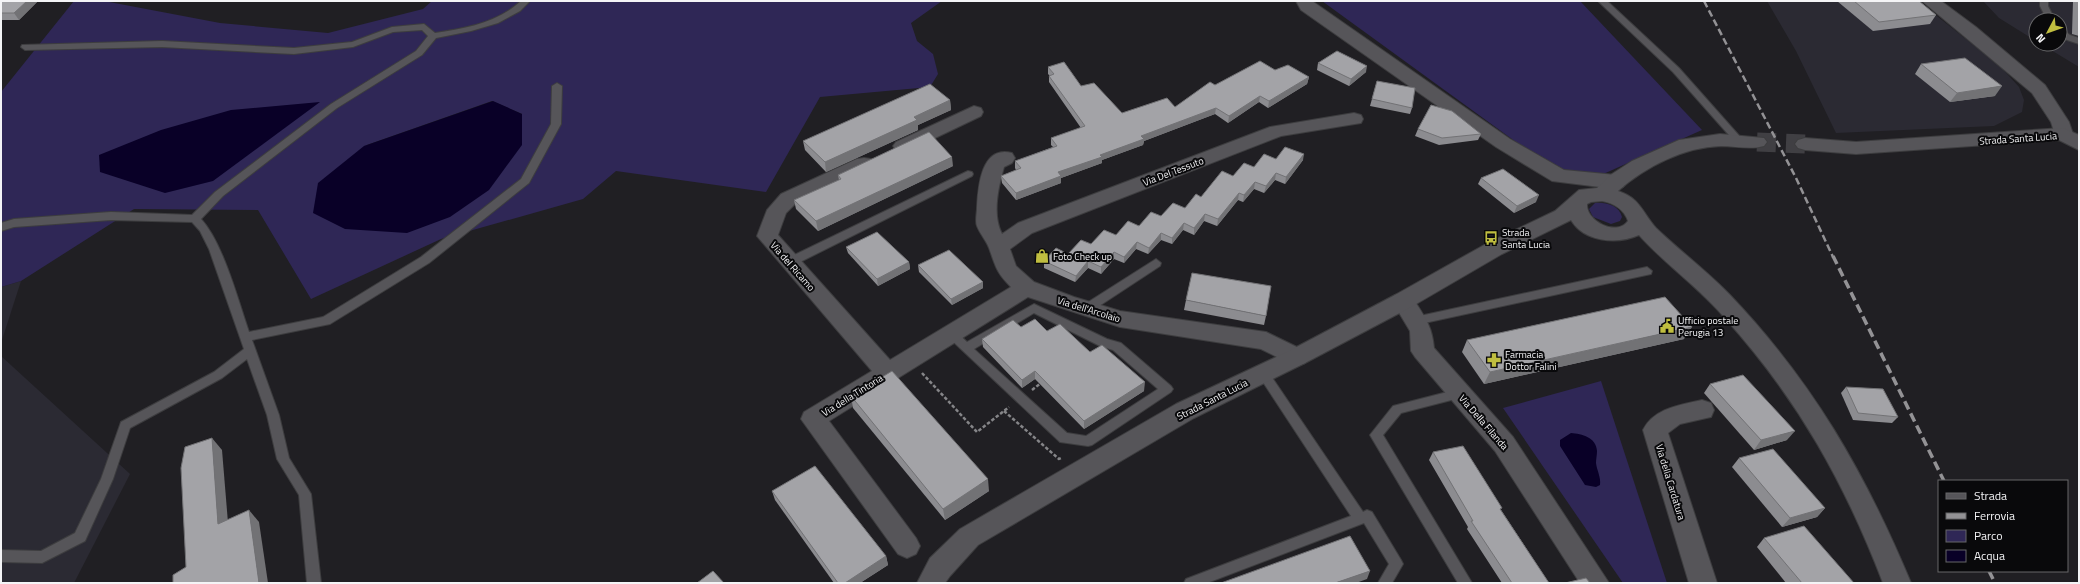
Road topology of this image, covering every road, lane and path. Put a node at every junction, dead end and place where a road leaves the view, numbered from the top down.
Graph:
1 (526, 1) edge
2 (1304, 1) edge
3 (1602, 1) edge
4 (1930, 1) edge
5 (2044, 1) edge
6 (2047, 12) edge
7 (433, 36) junction
8 (2068, 37) edge
9 (2079, 41) edge
10 (25, 47) dead end
11 (557, 86) dead end
12 (974, 112) dead end
13 (1354, 119) dead end
14 (2071, 139) edge
15 (1748, 142) joint
16 (1805, 144) tunnel mouth
17 (1005, 158) dead end
18 (968, 174) dead end
19 (1609, 188) junction
20 (1575, 206) junction
21 (194, 219) junction
22 (1, 227) edge
23 (1631, 227) junction
24 (1534, 228) junction
25 (1591, 228) junction
26 (999, 248) junction
27 (790, 262) junction
28 (1156, 264) dead end
29 (1646, 271) dead end
30 (1026, 288) junction
31 (1086, 309) junction
32 (1409, 311) junction
33 (245, 337) junction
34 (959, 341) junction
35 (250, 350) junction
36 (1296, 357) junction
37 (909, 360) junction
38 (887, 373) junction
39 (1264, 373) junction
40 (1046, 380) edge
41 (1459, 394) junction
42 (1020, 397) junction
43 (1702, 410) dead end
44 (1004, 411) dead end
45 (1360, 519) junction
46 (907, 546) dead end
47 (1, 556) edge
48 (314, 583) edge
49 (931, 583) edge
50 (1191, 583) edge
51 (1385, 583) edge
52 (1465, 583) edge
53 (1595, 583) edge
54 (1702, 583) edge
55 (1897, 583) edge

1 - 7 lane
2 - 19 street
3 - 15 lane
4 - 14 street, Strada Santa Lucia
5 - 6 lane
7 - 10 lane
7 - 21 lane
8 - 9 lane
11 - 33 lane
12 - 27 street, Via del Ricamo
13 - 26 street, Via Del Tessuto
14 - 16 street, Strada Santa Lucia
15 - 19 street
17 - 26 street, Via dell'Arcolaio
18 - 27 lane
19 - 20 street
19 - 23 street
20 - 24 street, Strada Santa Lucia
20 - 25 street
21 - 22 lane
21 - 33 lane
23 - 25 street
23 - 55 street
24 - 25 street, Strada Santa Lucia
24 - 32 street, Strada Santa Lucia
26 - 30 street, Via dell'Arcolaio
27 - 38 street, Via del Ricamo
28 - 31 lane
29 - 32 lane
30 - 31 street, Via dell'Arcolaio
30 - 34 street, Via della Tintoria
31 - 36 street, Via dell'Arcolaio
32 - 36 street, Strada Santa Lucia
32 - 41 street, Via Della Filanda
33 - 35 lane
34 - 37 street, Via della Tintoria
34 - 42 lane
34 - 42 lane
35 - 47 lane
35 - 48 lane
36 - 39 street, Strada Santa Lucia
37 - 38 street, Via della Tintoria
37 - 44 path
38 - 46 street, Via della Tintoria
39 - 45 lane
39 - 49 street, Strada Santa Lucia
40 - 42 path
41 - 52 lane
41 - 53 street, Via Della Filanda
43 - 54 street, Via della Cardatura
45 - 50 lane
45 - 51 lane

